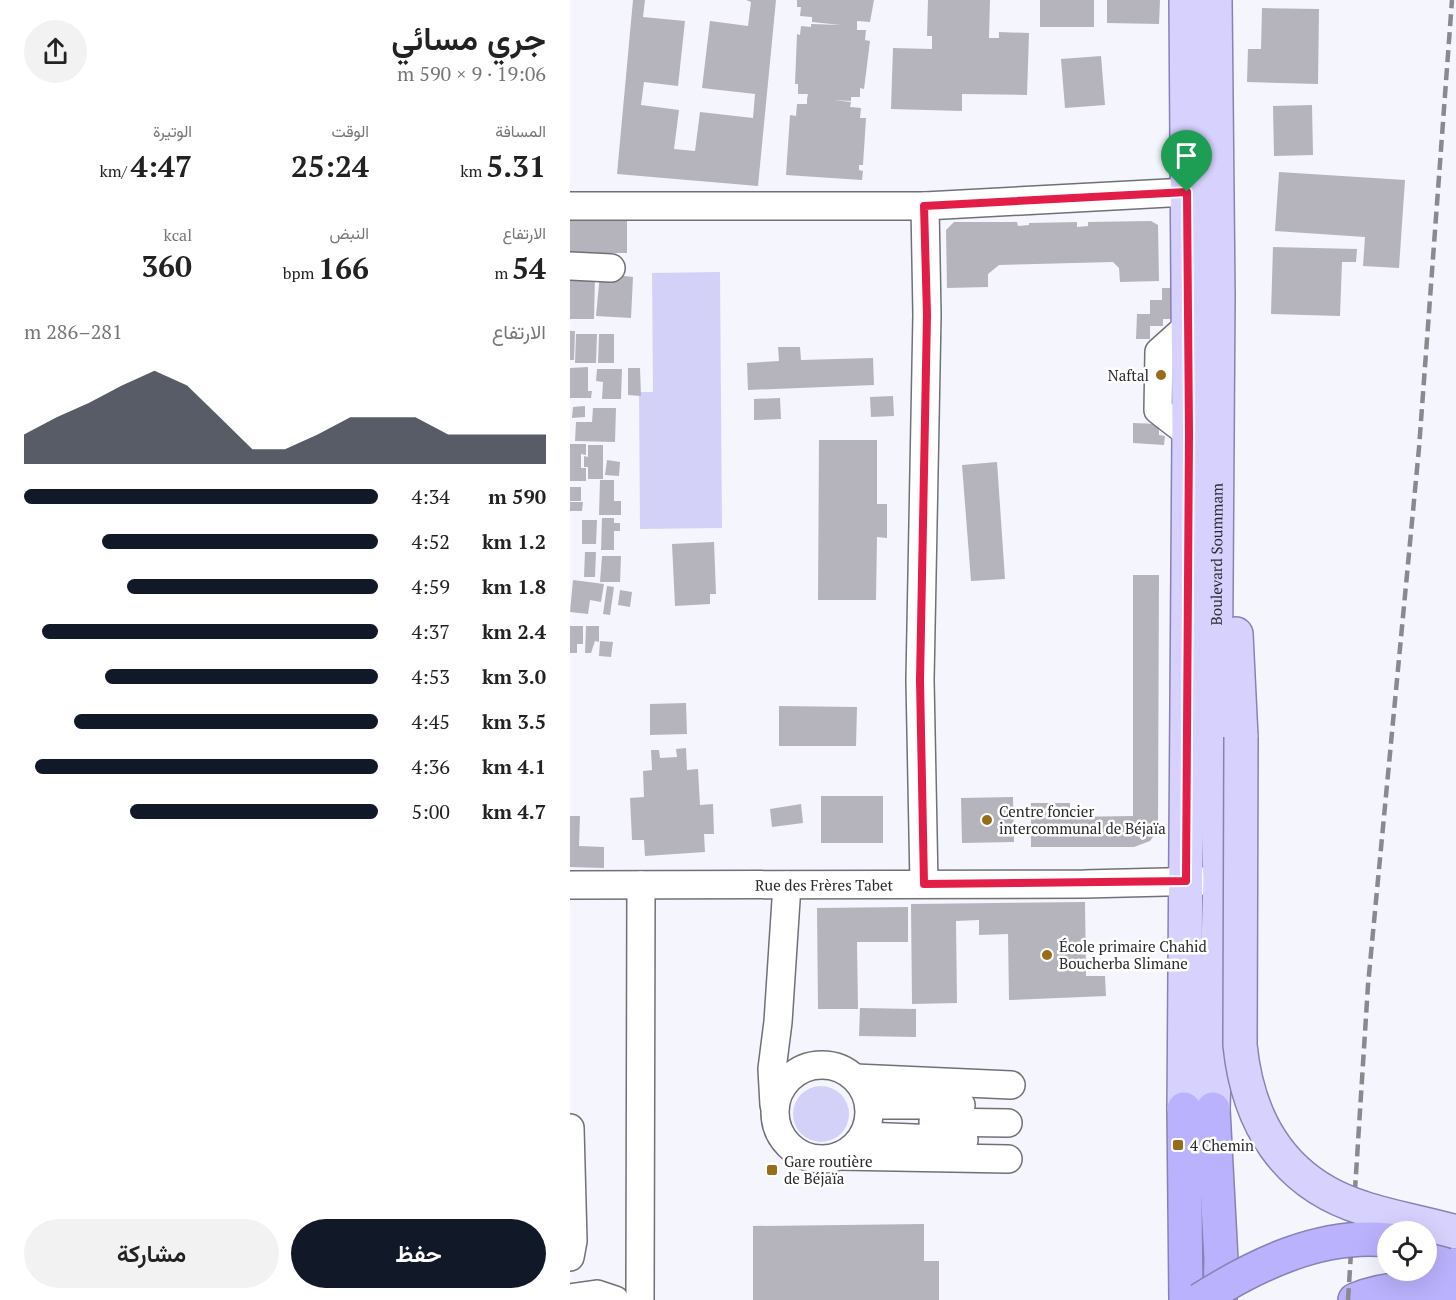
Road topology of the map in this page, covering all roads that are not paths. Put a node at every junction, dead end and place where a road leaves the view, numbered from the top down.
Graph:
1 (1186, 0) edge
2 (1215, 0) edge
3 (1187, 192) junction
4 (570, 206) edge
5 (924, 206) junction
6 (570, 267) edge
7 (611, 268) dead end
8 (1218, 295) junction
9 (1220, 880) junction
10 (1186, 881) junction
11 (924, 884) junction
12 (570, 885) edge
13 (640, 885) junction
14 (787, 885) junction
15 (778, 1022) junction
16 (824, 1067) junction
17 (855, 1078) junction
18 (774, 1105) junction
19 (1199, 1109) junction
20 (867, 1121) junction
21 (1009, 1123) junction
22 (570, 1128) edge
23 (839, 1156) junction
24 (1456, 1232) edge
25 (1377, 1240) edge
26 (1437, 1248) edge
27 (1456, 1252) edge
28 (1377, 1253) edge
29 (570, 1257) edge
30 (1437, 1262) edge
31 (1456, 1266) edge
32 (1456, 1293) edge
33 (570, 1298) edge
34 (615, 1300) edge
35 (640, 1300) edge
36 (1186, 1300) edge
37 (1200, 1300) edge
38 (1222, 1300) edge
39 (1355, 1300) edge

1 - 3 main road, Boulevard Soummam
2 - 8 main road, Boulevard Soummam
3 - 5 street
3 - 10 main road, Boulevard Soummam
4 - 5 street
5 - 11 street
6 - 7 street
8 - 9 main road, Boulevard Soummam
8 - 24 main road, bridge
9 - 10 street
9 - 19 main road, Boulevard Soummam
10 - 11 street, Rue des Frères Tabet
10 - 19 main road, Boulevard Soummam
11 - 14 street, Rue des Frères Tabet
12 - 13 street, Rue des Frères Tabet
13 - 14 street, Rue des Frères Tabet
13 - 35 street
14 - 15 street
15 - 16 street
15 - 18 street
16 - 17 street
16 - 18 street
17 - 20 street
17 - 21 street
18 - 23 street
19 - 36 highway
19 - 38 highway
20 - 21 street
20 - 21 street
20 - 23 street
21 - 23 street
22 - 29 street
25 - 37 highway, bridge
26 - 27 highway
28 - 38 highway
30 - 31 highway
32 - 39 highway
33 - 34 street

